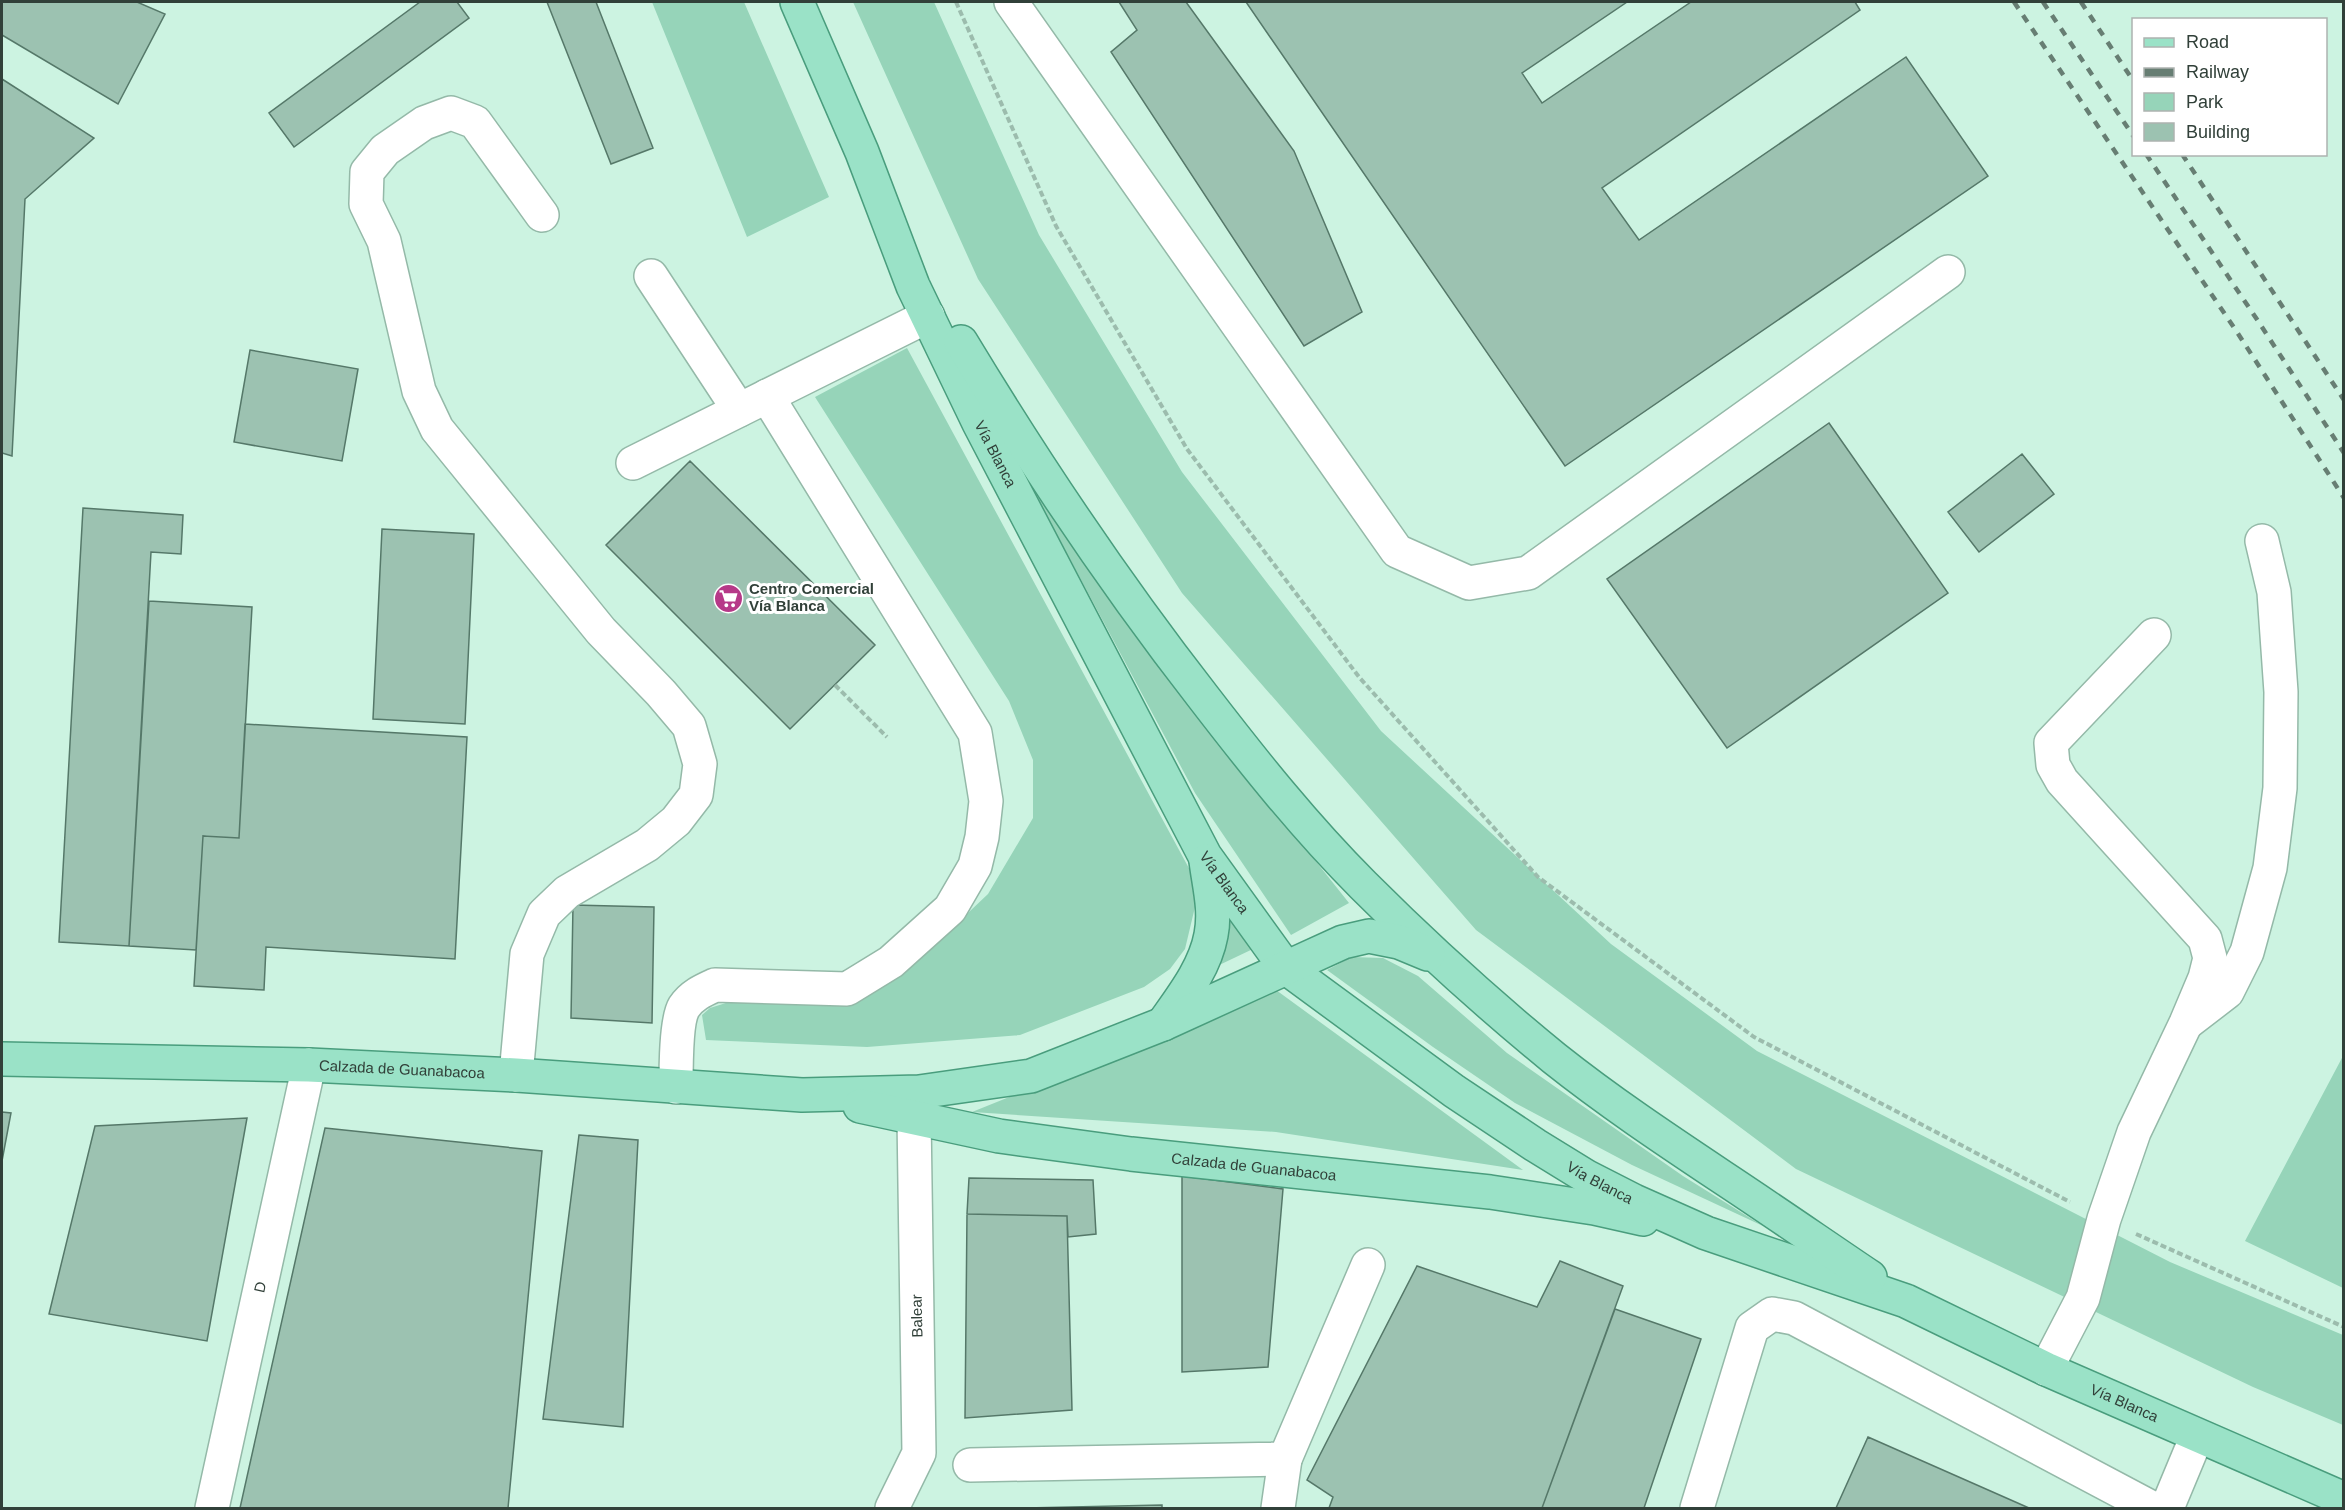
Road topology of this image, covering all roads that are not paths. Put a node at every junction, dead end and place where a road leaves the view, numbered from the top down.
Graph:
1 (797, 2) edge
2 (1011, 2) edge
3 (862, 152) junction
4 (542, 215) dead end
5 (1948, 272) dead end
6 (651, 276) dead end
7 (928, 316) junction
8 (753, 403) junction
9 (633, 463) dead end
10 (2262, 541) dead end
11 (2154, 635) dead end
12 (1205, 856) junction
13 (1285, 967) junction
14 (1468, 985) junction
15 (2186, 1023) junction
16 (1163, 1024) junction
17 (2, 1059) edge
18 (309, 1065) junction
19 (516, 1075) junction
20 (676, 1087) junction
21 (802, 1095) junction
22 (914, 1117) junction
23 (1706, 1233) junction
24 (1368, 1265) dead end
25 (1906, 1301) junction
26 (2046, 1369) junction
27 (2197, 1436) junction
28 (919, 1453) junction
29 (1285, 1459) junction
30 (970, 1465) dead end
31 (2343, 1499) edge
32 (212, 1509) edge
33 (892, 1509) edge
34 (921, 1509) edge
35 (1278, 1509) edge
36 (1697, 1509) edge
37 (2152, 1509) edge
38 (2167, 1509) edge

1 - 3 main road, Vía Blanca
2 - 5 street
3 - 7 main road, Vía Blanca
3 - 14 main road, Vía Blanca
4 - 19 street
6 - 8 street
7 - 8 street
7 - 12 main road, Vía Blanca
8 - 9 street
8 - 20 street
10 - 15 street
11 - 15 street
12 - 13 main road, Vía Blanca
12 - 16 main road
13 - 14 main road, Calzada de Guanabacoa
13 - 16 main road, Calzada de Guanabacoa
13 - 23 main road, Vía Blanca
14 - 25 main road, Vía Blanca
15 - 26 street
16 - 21 main road, Calzada de Guanabacoa
17 - 18 main road, Calzada de Guanabacoa
18 - 19 main road, Calzada de Guanabacoa
18 - 32 street, D
19 - 20 main road, Calzada de Guanabacoa
20 - 21 main road, Calzada de Guanabacoa
21 - 22 main road, Calzada de Guanabacoa
22 - 23 main road, Calzada de Guanabacoa
22 - 28 street, Balear
23 - 25 main road, Vía Blanca
24 - 29 street
25 - 26 main road, Vía Blanca
26 - 27 main road, Vía Blanca
27 - 31 main road, Vía Blanca
27 - 38 street
28 - 33 street, Balear
28 - 34 street
29 - 30 street
29 - 35 street
36 - 37 street

